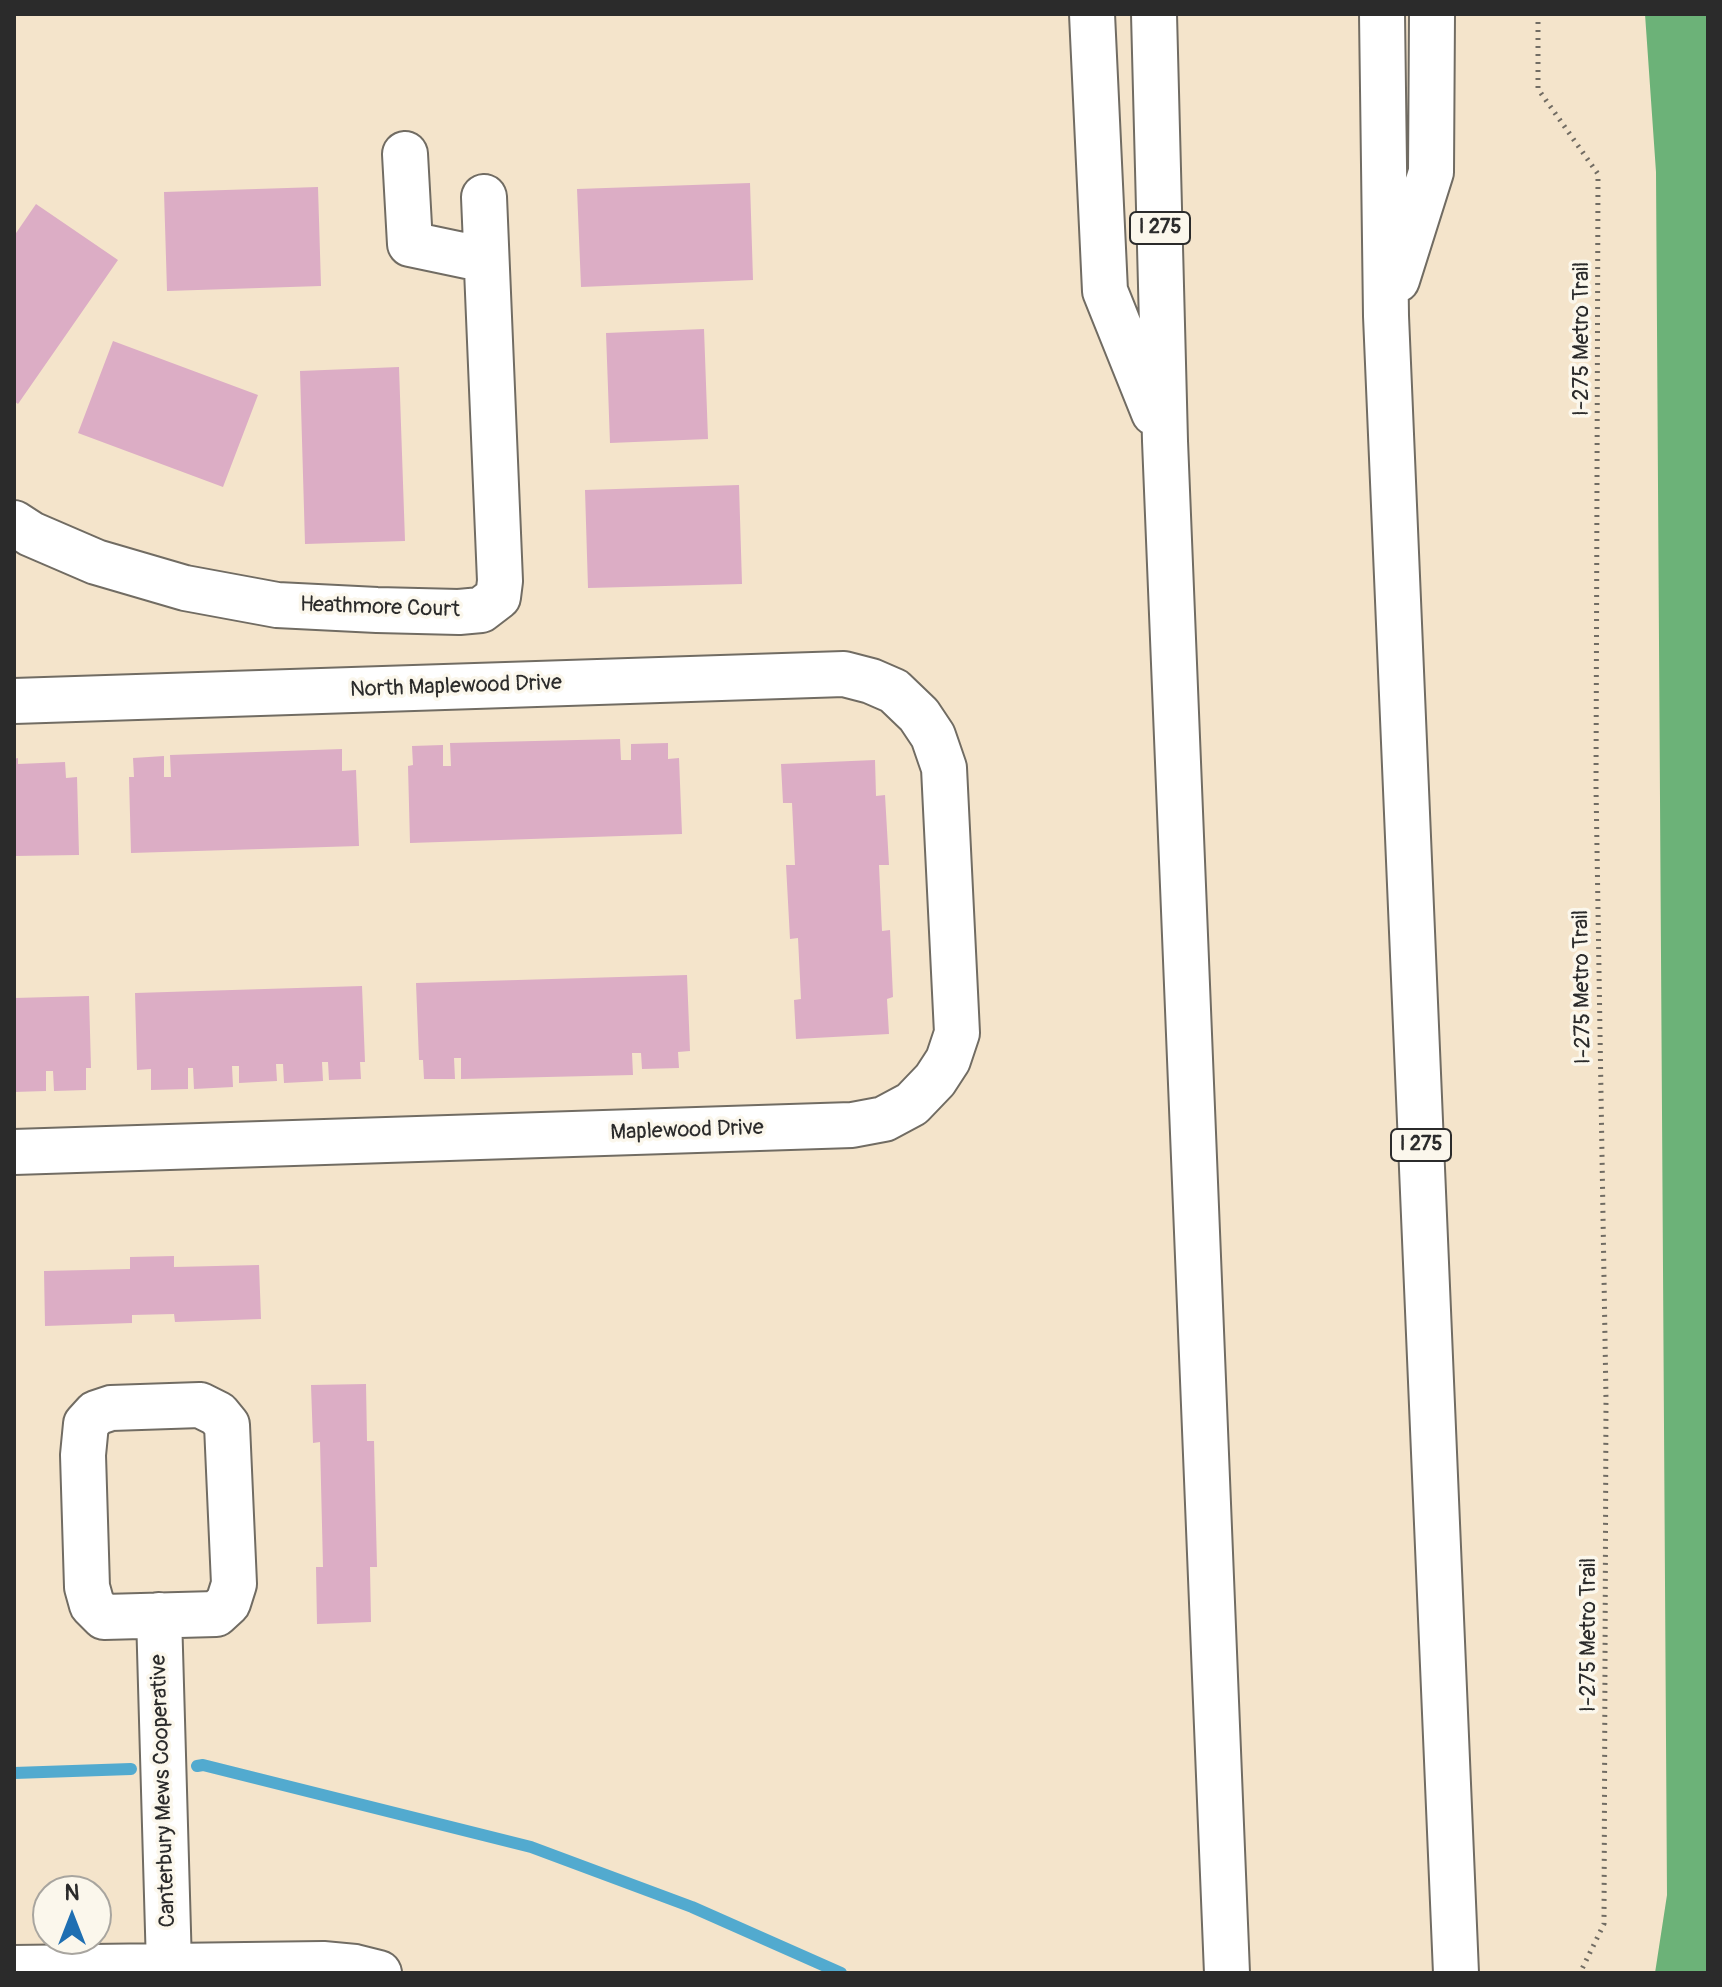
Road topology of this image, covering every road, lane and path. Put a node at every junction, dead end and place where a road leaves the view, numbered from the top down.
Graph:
1 (1092, 14) edge
2 (1154, 14) edge
3 (1382, 14) edge
4 (1432, 14) edge
5 (1538, 14) edge
6 (405, 154) dead end
7 (484, 197) dead end
8 (486, 260) junction
9 (1386, 316) junction
10 (1165, 441) junction
11 (14, 523) edge
12 (894, 691) joint
13 (14, 701) edge
14 (14, 1152) edge
15 (159, 1615) junction
16 (169, 1966) junction
17 (14, 1968) edge
18 (86, 1970) edge
19 (379, 1973) edge
20 (1227, 1973) edge
21 (1456, 1973) edge
22 (1580, 1973) edge

1 - 10 main road
2 - 10 main road, I 275
3 - 9 main road, I 275
4 - 9 main road
5 - 22 path, I-275 Metro Trail
6 - 8 main road
7 - 8 main road, Heathmore Court
8 - 11 main road, Heathmore Court
9 - 21 main road, I 275
10 - 20 main road, I 275
12 - 13 main road, North Maplewood Drive
12 - 14 main road, Maplewood Drive
15 - 15 main road
15 - 16 main road, Canterbury Mews Cooperative
16 - 18 main road
16 - 19 main road
17 - 18 main road

